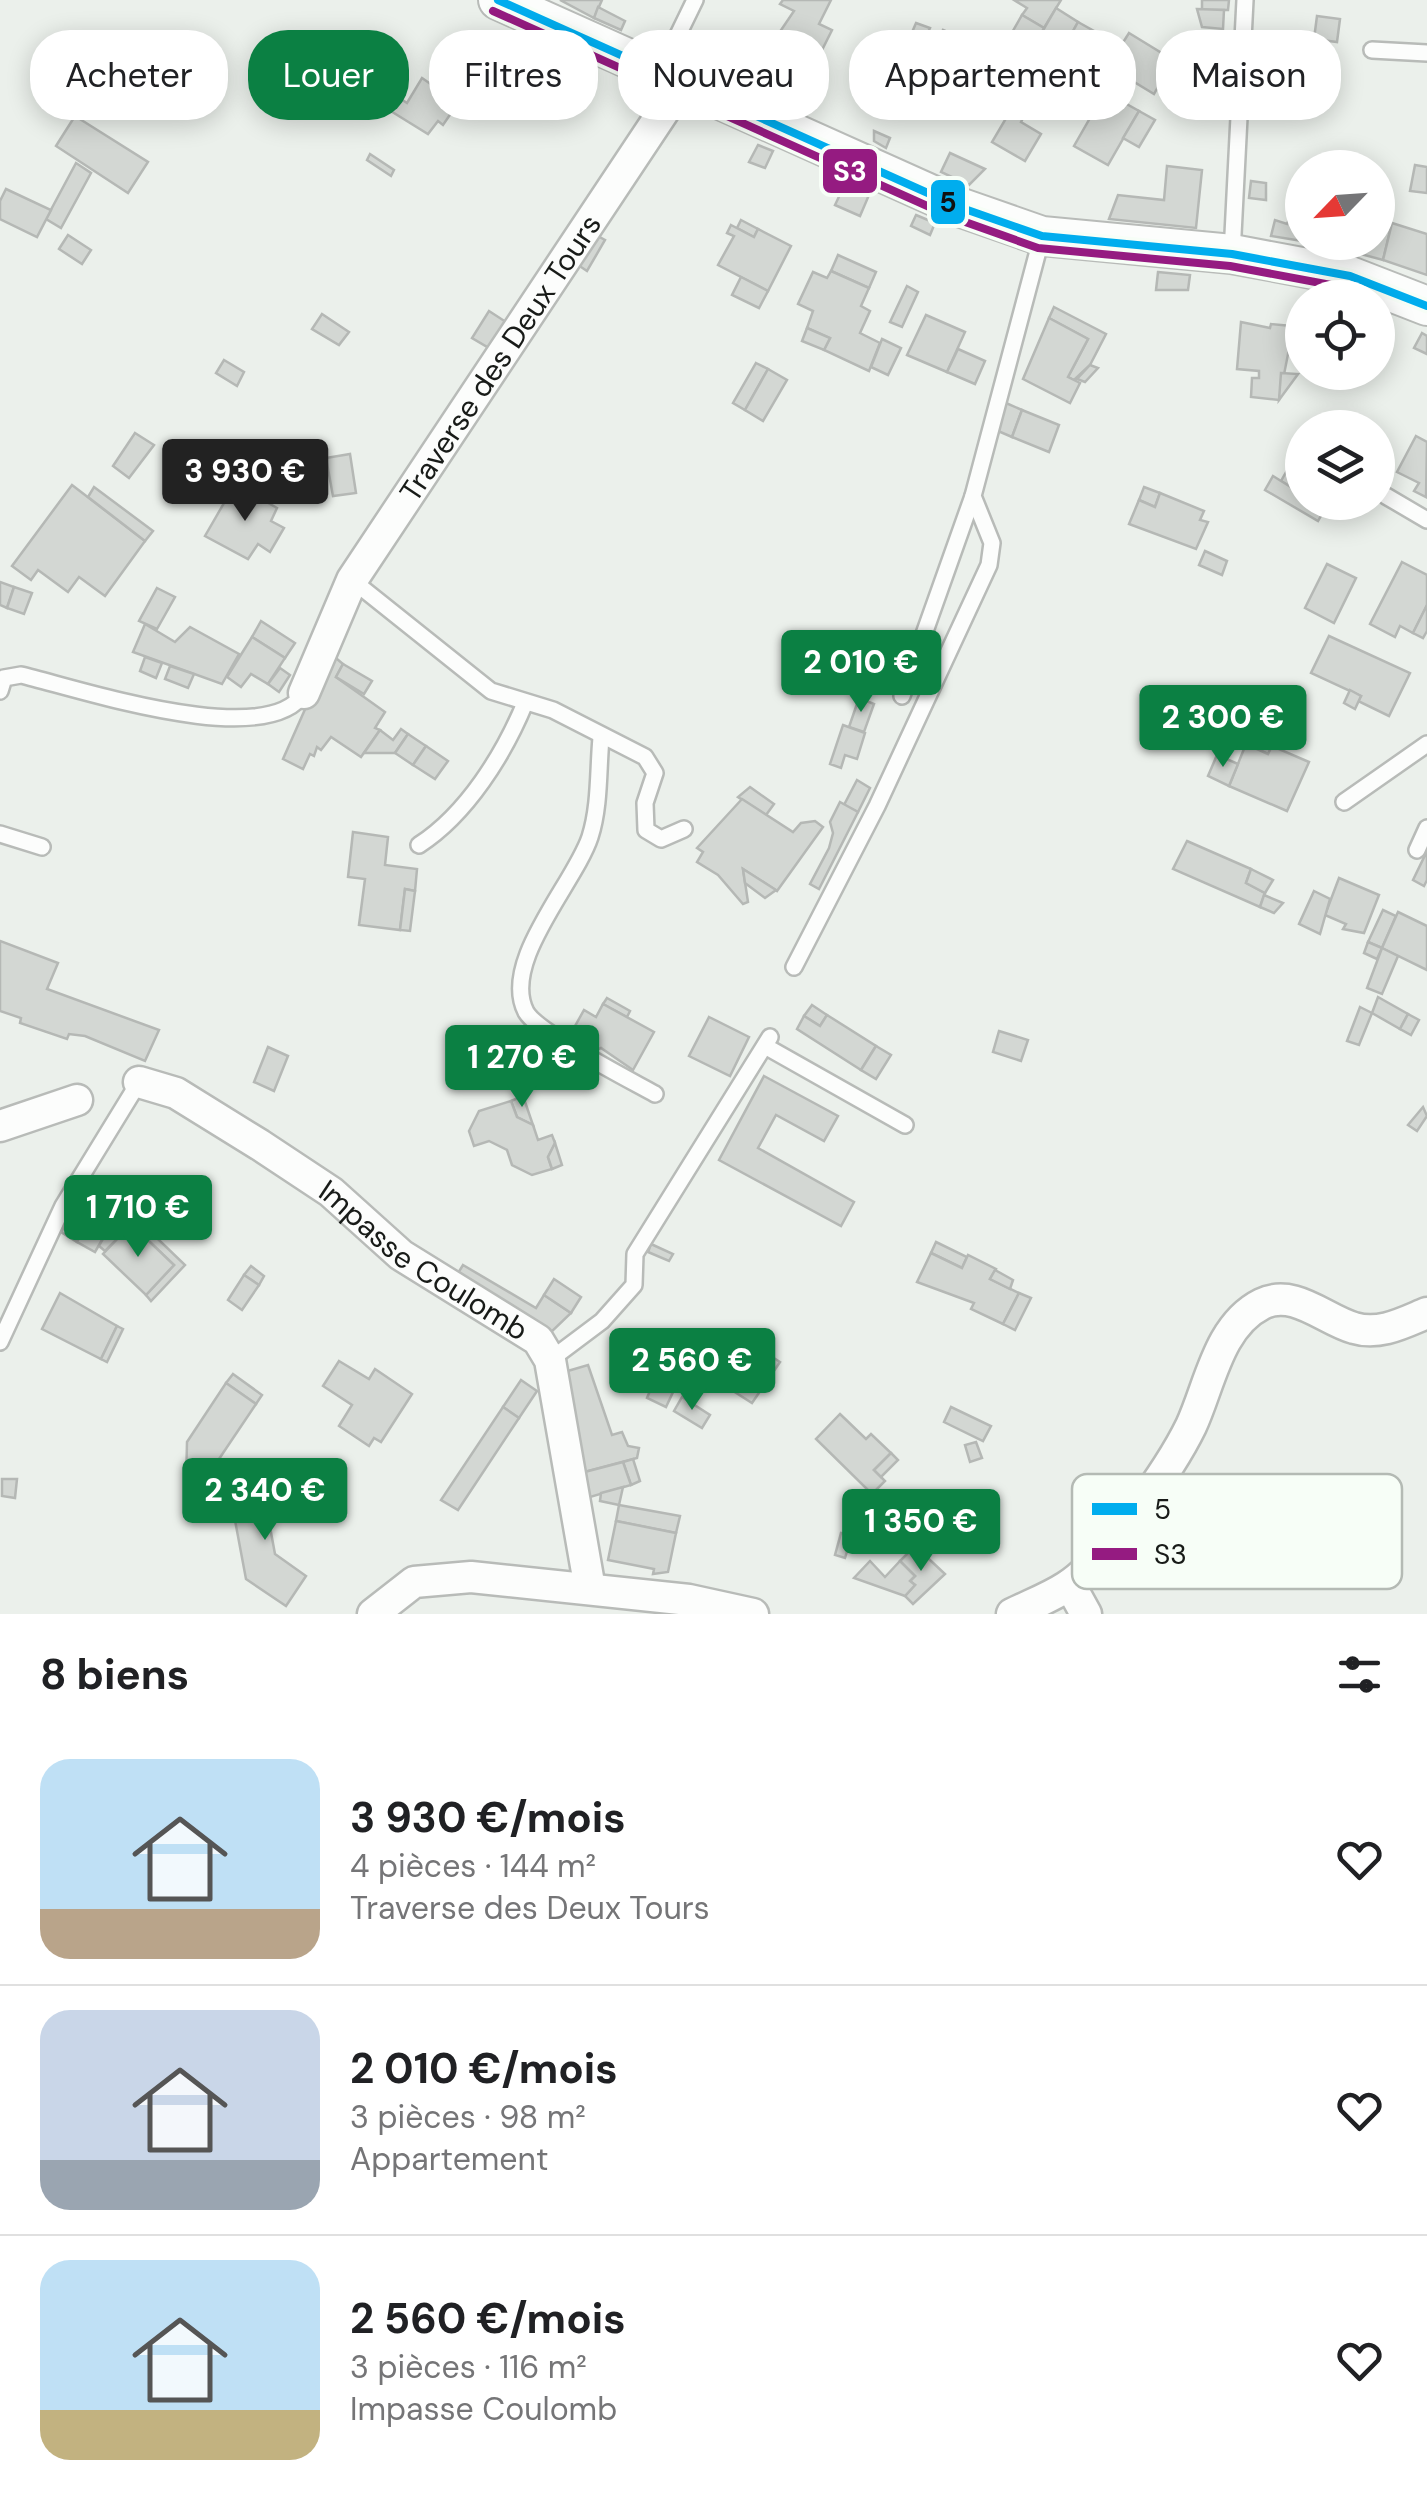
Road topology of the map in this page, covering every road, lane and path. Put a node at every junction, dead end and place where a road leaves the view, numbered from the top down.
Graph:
1 (498, 0) edge
2 (696, 0) edge
3 (1245, 0) edge
4 (686, 30) edge
5 (1372, 50) dead end
6 (618, 53) edge
7 (1427, 53) edge
8 (644, 120) edge
9 (766, 120) edge
10 (1042, 236) junction
11 (1232, 254) junction
12 (1427, 306) edge
13 (973, 496) junction
14 (1395, 501) edge
15 (1427, 520) edge
16 (352, 580) junction
17 (0, 691) edge
18 (304, 693) joint
19 (902, 696) dead end
20 (525, 703) junction
21 (600, 738) junction
22 (1427, 744) edge
23 (1344, 802) dead end
24 (1427, 828) edge
25 (684, 829) dead end
26 (0, 834) edge
27 (420, 844) dead end
28 (42, 847) dead end
29 (1417, 850) dead end
30 (794, 967) dead end
31 (139, 1082) joint
32 (655, 1094) dead end
33 (77, 1100) dead end
34 (904, 1125) dead end
35 (0, 1126) edge
36 (1427, 1312) edge
37 (0, 1342) edge
38 (550, 1360) junction
39 (1164, 1474) edge
40 (1072, 1584) edge
41 (1070, 1586) junction
42 (590, 1589) junction
43 (373, 1614) edge
44 (753, 1614) edge
45 (1012, 1614) edge
46 (1086, 1614) edge

1 - 6 street
2 - 4 lane
3 - 11 lane
5 - 7 lane
8 - 16 street, Traverse des Deux Tours
9 - 10 street
10 - 11 street
10 - 13 lane
11 - 12 street
13 - 19 lane
13 - 30 lane
14 - 15 lane
16 - 18 street, Traverse des Deux Tours
16 - 20 lane
17 - 18 lane
20 - 21 lane
20 - 27 lane
21 - 25 lane
21 - 32 lane
22 - 23 lane
24 - 29 lane
26 - 28 lane
31 - 37 lane
31 - 38 street, Impasse Coulomb
33 - 35 street
34 - 38 lane
36 - 39 street
38 - 42 street, Impasse Coulomb
40 - 41 street
41 - 45 street
41 - 46 street
42 - 43 street
42 - 44 street

